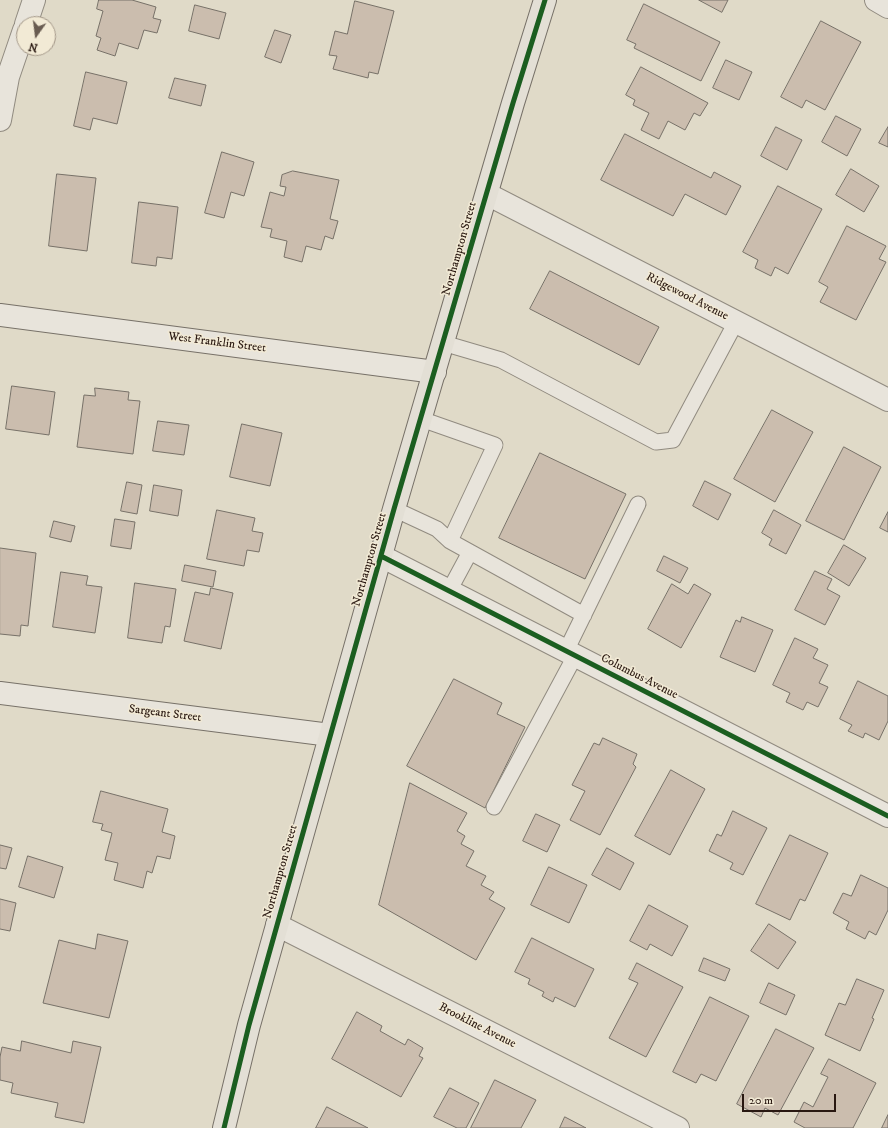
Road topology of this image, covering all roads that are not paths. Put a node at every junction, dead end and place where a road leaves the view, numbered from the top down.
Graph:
1 (34, 0) edge
2 (545, 0) edge
3 (876, 0) edge
4 (888, 7) edge
5 (29, 16) edge
6 (16, 54) edge
7 (0, 120) edge
8 (487, 194) junction
9 (0, 315) edge
10 (736, 322) junction
11 (443, 343) junction
12 (435, 372) junction
13 (888, 400) edge
14 (421, 419) junction
15 (638, 504) dead end
16 (394, 509) junction
17 (450, 541) junction
18 (470, 552) junction
19 (381, 556) junction
20 (449, 591) junction
21 (584, 615) junction
22 (570, 653) junction
23 (0, 692) edge
24 (330, 735) junction
25 (494, 807) dead end
26 (888, 816) edge
27 (277, 925) junction
28 (224, 1128) edge
29 (678, 1128) edge

1 - 5 street
2 - 8 main road, Northampton Street
3 - 4 street
6 - 7 street
8 - 10 street, Ridgewood Avenue
8 - 11 main road, Northampton Street
9 - 12 street, West Franklin Street
10 - 11 lane
10 - 13 street, Ridgewood Avenue
11 - 12 main road, Northampton Street
12 - 14 main road, Northampton Street
14 - 16 main road, Northampton Street
14 - 17 lane
15 - 21 lane
16 - 17 lane
16 - 19 main road, Northampton Street
17 - 18 lane
18 - 20 lane
18 - 21 lane
19 - 20 street, Columbus Avenue
19 - 24 main road, Northampton Street
20 - 22 street, Columbus Avenue
21 - 22 lane
22 - 25 lane
22 - 26 street, Columbus Avenue
23 - 24 street, Sargeant Street
24 - 27 main road, Northampton Street
27 - 28 main road, Northampton Street
27 - 29 street, Brookline Avenue

